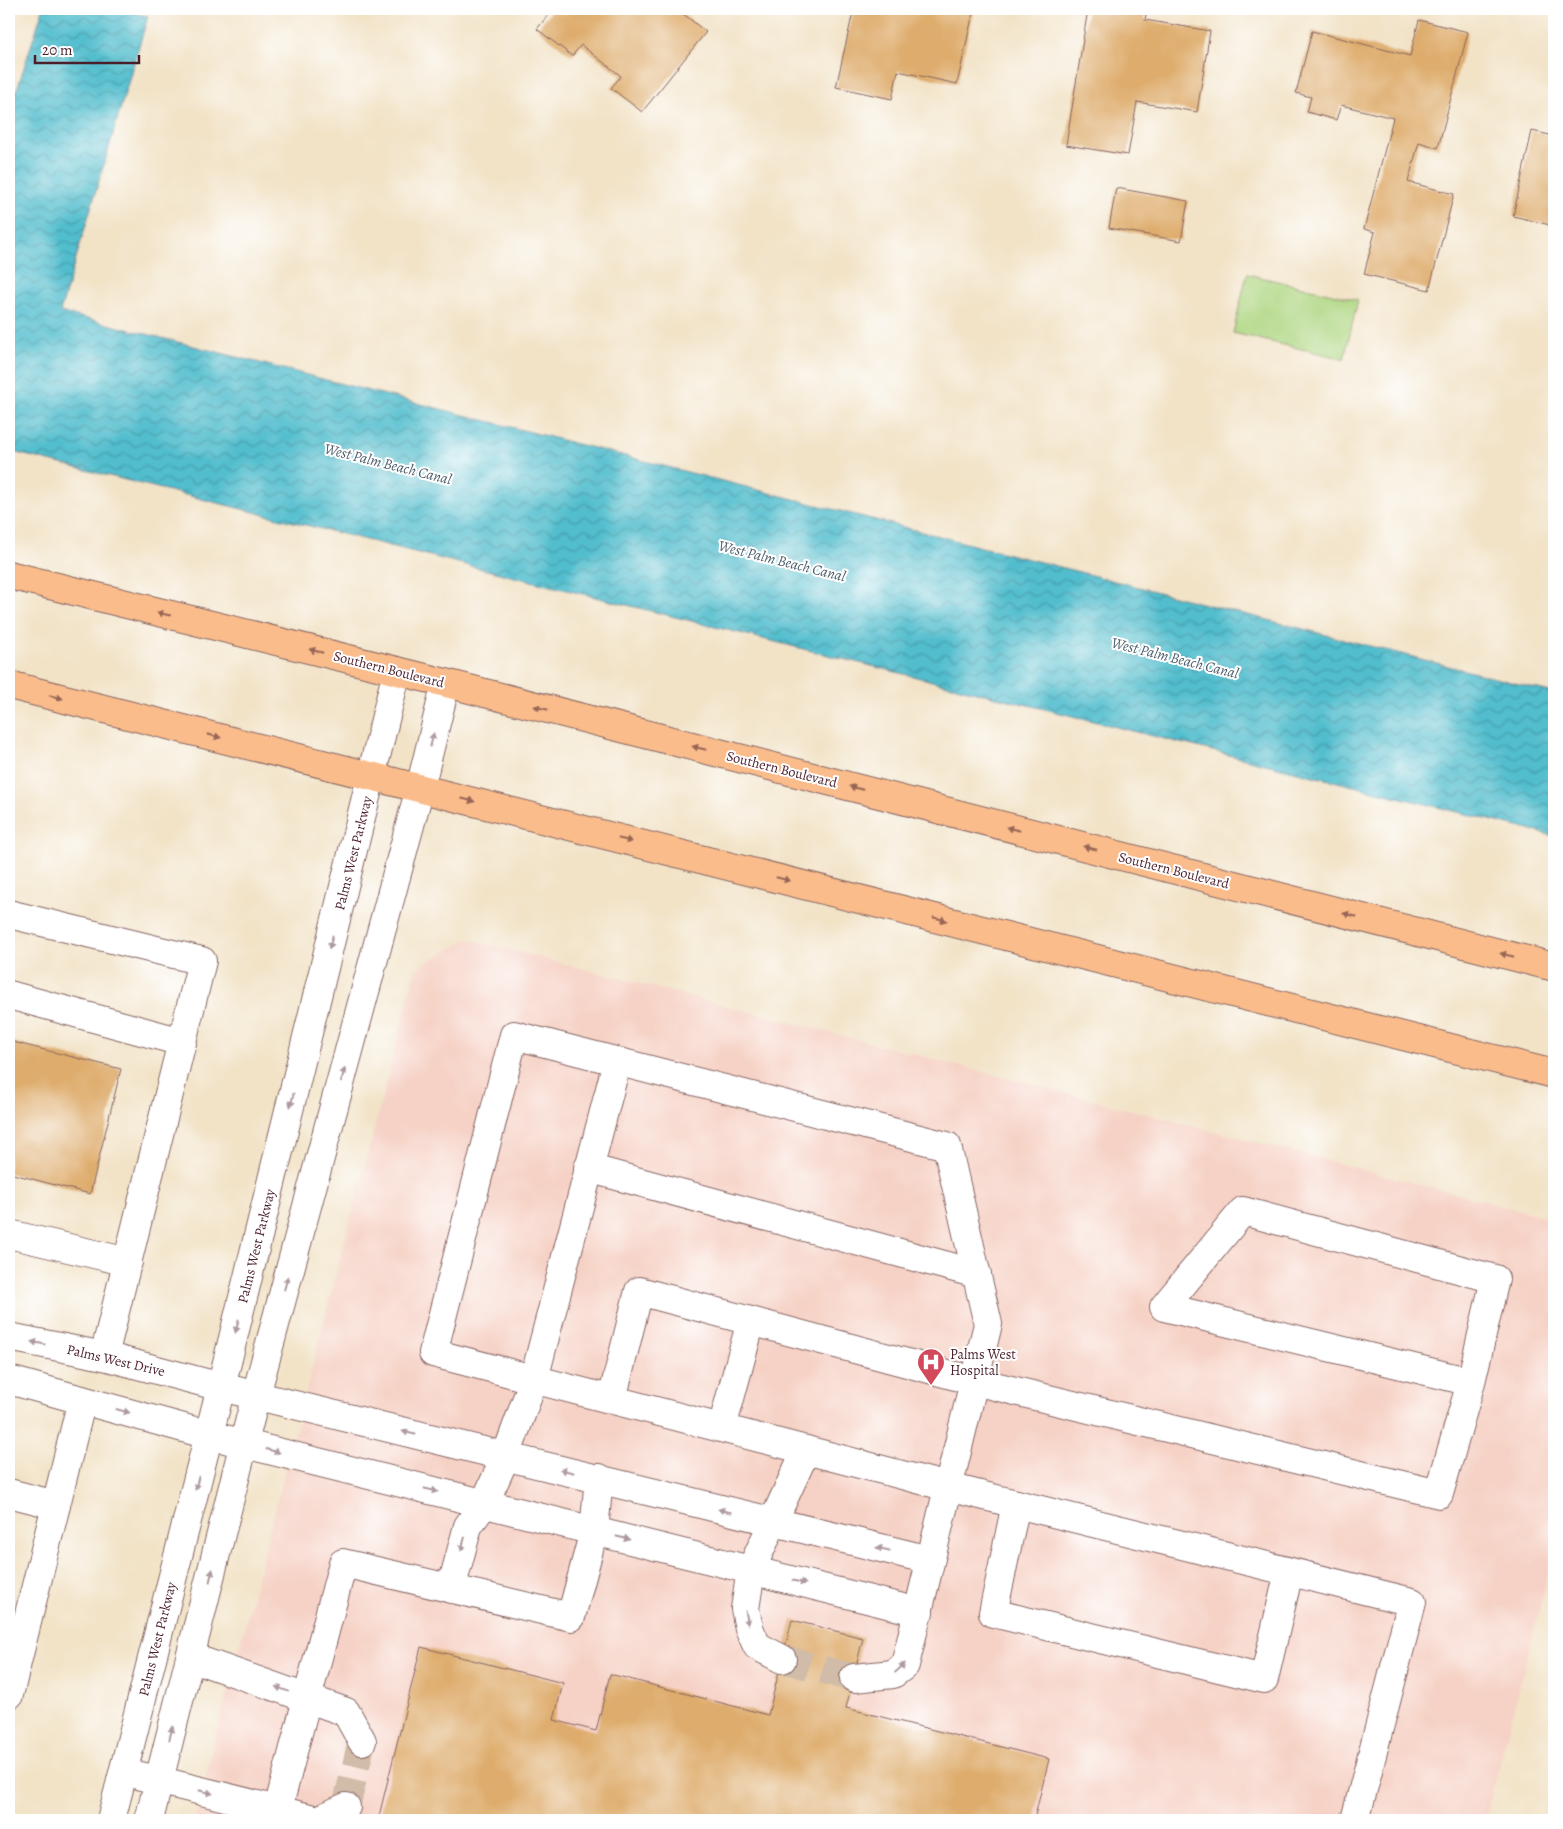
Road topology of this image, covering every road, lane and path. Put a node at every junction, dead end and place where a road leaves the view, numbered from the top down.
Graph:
1 (9, 575) edge
2 (397, 671) junction
3 (446, 683) junction
4 (9, 685) edge
5 (372, 776) junction
6 (420, 788) junction
7 (9, 914) edge
8 (1554, 967) edge
9 (9, 995) edge
10 (182, 1042) junction
11 (617, 1062) junction
12 (1554, 1074) edge
13 (588, 1168) junction
14 (9, 1234) edge
15 (128, 1262) junction
16 (976, 1274) junction
17 (751, 1321) junction
18 (9, 1337) edge
19 (104, 1356) junction
20 (534, 1379) junction
21 (9, 1380) edge
22 (974, 1381) junction
23 (1470, 1382) junction
24 (222, 1386) junction
25 (256, 1395) junction
26 (612, 1399) junction
27 (82, 1400) junction
28 (722, 1428) junction
29 (209, 1435) junction
30 (244, 1443) junction
31 (806, 1450) junction
32 (506, 1456) junction
33 (598, 1478) junction
34 (948, 1487) junction
35 (9, 1493) edge
36 (484, 1504) junction
37 (1016, 1504) junction
38 (56, 1505) junction
39 (771, 1522) junction
40 (594, 1531) junction
41 (930, 1560) junction
42 (751, 1570) junction
43 (1289, 1572) junction
44 (450, 1589) junction
45 (918, 1612) junction
46 (18, 1621) edge
47 (190, 1657) junction
48 (782, 1659) tunnel mouth
49 (854, 1678) tunnel mouth
50 (9, 1695) edge
51 (307, 1698) junction
52 (362, 1741) tunnel mouth
53 (124, 1772) junction
54 (159, 1780) junction
55 (346, 1807) dead end
56 (276, 1815) edge
57 (111, 1820) edge
58 (149, 1820) edge
59 (1355, 1820) edge

2 -> 1 highway, Southern Boulevard
2 - 3 highway, Southern Boulevard
2 - 5 street, Palms West Parkway
6 -> 3 street
8 -> 3 highway, Southern Boulevard
4 -> 5 highway
5 - 6 highway
5 -> 24 street, Palms West Parkway
6 -> 12 highway
25 -> 6 street
7 - 10 street
9 - 10 street
10 - 15 street
11 - 13 street
11 - 16 street
11 - 20 street
13 - 16 street
13 - 20 street
14 - 15 street
15 - 19 street
16 - 22 street
17 - 22 street
17 - 26 street
17 - 28 street
19 -> 18 street, Palms West Drive
19 - 24 street, Palms West Drive
20 - 26 street
20 - 32 street
21 - 27 street
22 - 23 street
22 - 34 street
23 - 23 street
24 - 25 street, Palms West Drive
24 - 29 street, Palms West Parkway
25 - 30 street
32 -> 25 street, Palms West Drive
26 - 28 street
27 -> 29 street
27 - 38 street
28 - 31 street
29 - 30 street
29 -> 53 street, Palms West Parkway
30 -> 36 street
47 -> 30 street
31 - 34 street
31 - 39 street
33 -> 32 street, Palms West Drive
32 - 36 street
39 -> 33 street, Palms West Drive
33 - 40 street
34 - 37 street
34 - 41 street
35 - 38 street
36 - 40 street
36 -> 44 street
37 - 43 street
37 - 43 street
38 - 46 street
41 -> 39 street, Palms West Drive
39 - 42 street
40 -> 42 street
40 - 44 street
41 - 45 street
42 -> 45 street
42 -> 48 street
43 - 59 street
44 - 51 street
49 -> 45 street
46 - 50 street
51 -> 47 street
54 -> 47 street
51 - 52 street
51 - 56 street
53 - 54 street
53 - 57 street, Palms West Parkway
54 -> 56 street
54 - 58 street
55 - 56 street

